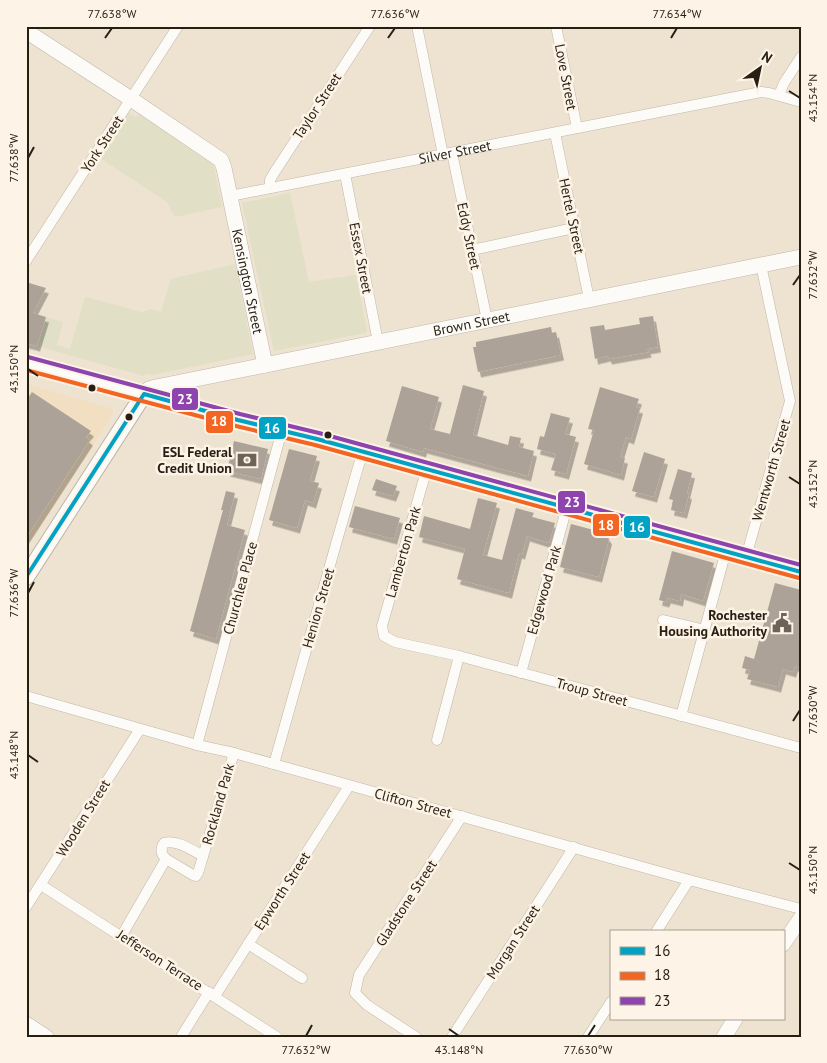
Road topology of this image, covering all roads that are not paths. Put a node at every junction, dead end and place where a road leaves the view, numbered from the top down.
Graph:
1 (178, 26) edge
2 (370, 26) edge
3 (417, 26) edge
4 (556, 26) edge
5 (26, 31) edge
6 (801, 57) edge
7 (779, 95) junction
8 (131, 99) junction
9 (801, 102) edge
10 (577, 128) junction
11 (555, 133) junction
12 (448, 154) junction
13 (345, 174) junction
14 (270, 188) junction
15 (230, 196) junction
16 (574, 228) junction
17 (472, 250) junction
18 (801, 257) edge
19 (26, 261) edge
20 (760, 265) junction
21 (589, 299) junction
22 (487, 320) junction
23 (378, 342) junction
24 (26, 363) edge
25 (264, 365) junction
26 (144, 394) junction
27 (790, 401) junction
28 (801, 404) edge
29 (282, 430) junction
30 (364, 452) junction
31 (427, 468) junction
32 (568, 507) junction
33 (726, 551) junction
34 (746, 557) junction
35 (801, 572) edge
36 (26, 577) edge
37 (663, 620) dead end
38 (705, 630) junction
39 (384, 636) joint
40 (459, 656) junction
41 (521, 672) junction
42 (26, 696) edge
43 (681, 716) junction
44 (140, 729) junction
45 (438, 740) dead end
46 (197, 745) junction
47 (801, 748) edge
48 (234, 753) junction
49 (274, 764) junction
50 (349, 786) junction
51 (462, 816) junction
52 (574, 848) junction
53 (203, 856) junction
54 (166, 859) junction
55 (689, 880) junction
56 (41, 885) junction
57 (26, 907) edge
58 (801, 909) edge
59 (801, 918) edge
60 (657, 930) edge
61 (122, 935) junction
62 (784, 943) edge
63 (248, 944) junction
64 (302, 978) dead end
65 (212, 994) junction
66 (610, 1004) edge
67 (734, 1020) edge
68 (26, 1024) edge
69 (46, 1037) edge
70 (181, 1037) edge
71 (277, 1037) edge
72 (416, 1037) edge
73 (452, 1037) edge
74 (588, 1037) edge
75 (724, 1037) edge

1 - 8 street, York Street
2 - 14 street, Taylor Street
3 - 12 street, Eddy Street
4 - 10 street, Love Street
5 - 8 main road
6 - 7 street
7 - 9 street, Silver Street
7 - 10 street, Silver Street
8 - 15 main road
8 - 19 street, York Street
10 - 11 street, Silver Street
11 - 12 street, Silver Street
11 - 16 street, Hertel Street
12 - 13 street, Silver Street
12 - 17 street, Eddy Street
13 - 14 street, Silver Street
13 - 23 street, Essex Street
14 - 15 street, Silver Street
15 - 25 main road, Kensington Street
16 - 17 street
16 - 21 street, Hertel Street
17 - 22 street, Eddy Street
18 - 20 main road, Brown Street
20 - 21 main road, Brown Street
20 - 27 street, Wentworth Street
21 - 22 main road, Brown Street
22 - 23 main road, Brown Street
23 - 25 main road, Brown Street
24 - 26 main road
25 - 26 main road, Brown Street
26 - 29 main road
26 - 36 main road
27 - 28 street
27 - 34 street, Wentworth Street
29 - 30 main road
29 - 46 street, Churchlea Place
30 - 31 main road
30 - 49 street, Henion Street
31 - 32 main road
31 - 39 street, Lamberton Park
32 - 33 main road
32 - 41 street, Edgewood Park
33 - 34 main road
33 - 38 street
34 - 35 main road
37 - 38 street
38 - 43 street
39 - 40 street, Troup Street
40 - 41 street, Troup Street
40 - 45 street
41 - 43 street, Troup Street
42 - 44 street, Clifton Street
43 - 47 street, Troup Street
44 - 46 street, Clifton Street
44 - 56 street, Wooden Street
46 - 48 street, Clifton Street
48 - 49 street, Clifton Street
48 - 53 street, Rockland Park
49 - 50 street, Clifton Street
50 - 51 street, Clifton Street
50 - 63 street, Epworth Street
51 - 52 street, Clifton Street
51 - 72 street, Gladstone Street
52 - 55 street, Clifton Street
52 - 73 street, Morgan Street
53 - 54 street, Rockland Park
53 - 54 street, Rockland Park
54 - 61 street, Rockland Park
55 - 58 street, Clifton Street
55 - 60 street
56 - 57 street, Wooden Street
56 - 61 street, Jefferson Terrace
59 - 62 main road
61 - 65 street, Jefferson Terrace
63 - 64 street
63 - 65 street, Epworth Street
65 - 70 street, Epworth Street
65 - 71 street, Jefferson Terrace
66 - 74 street
67 - 75 main road
68 - 69 main road

